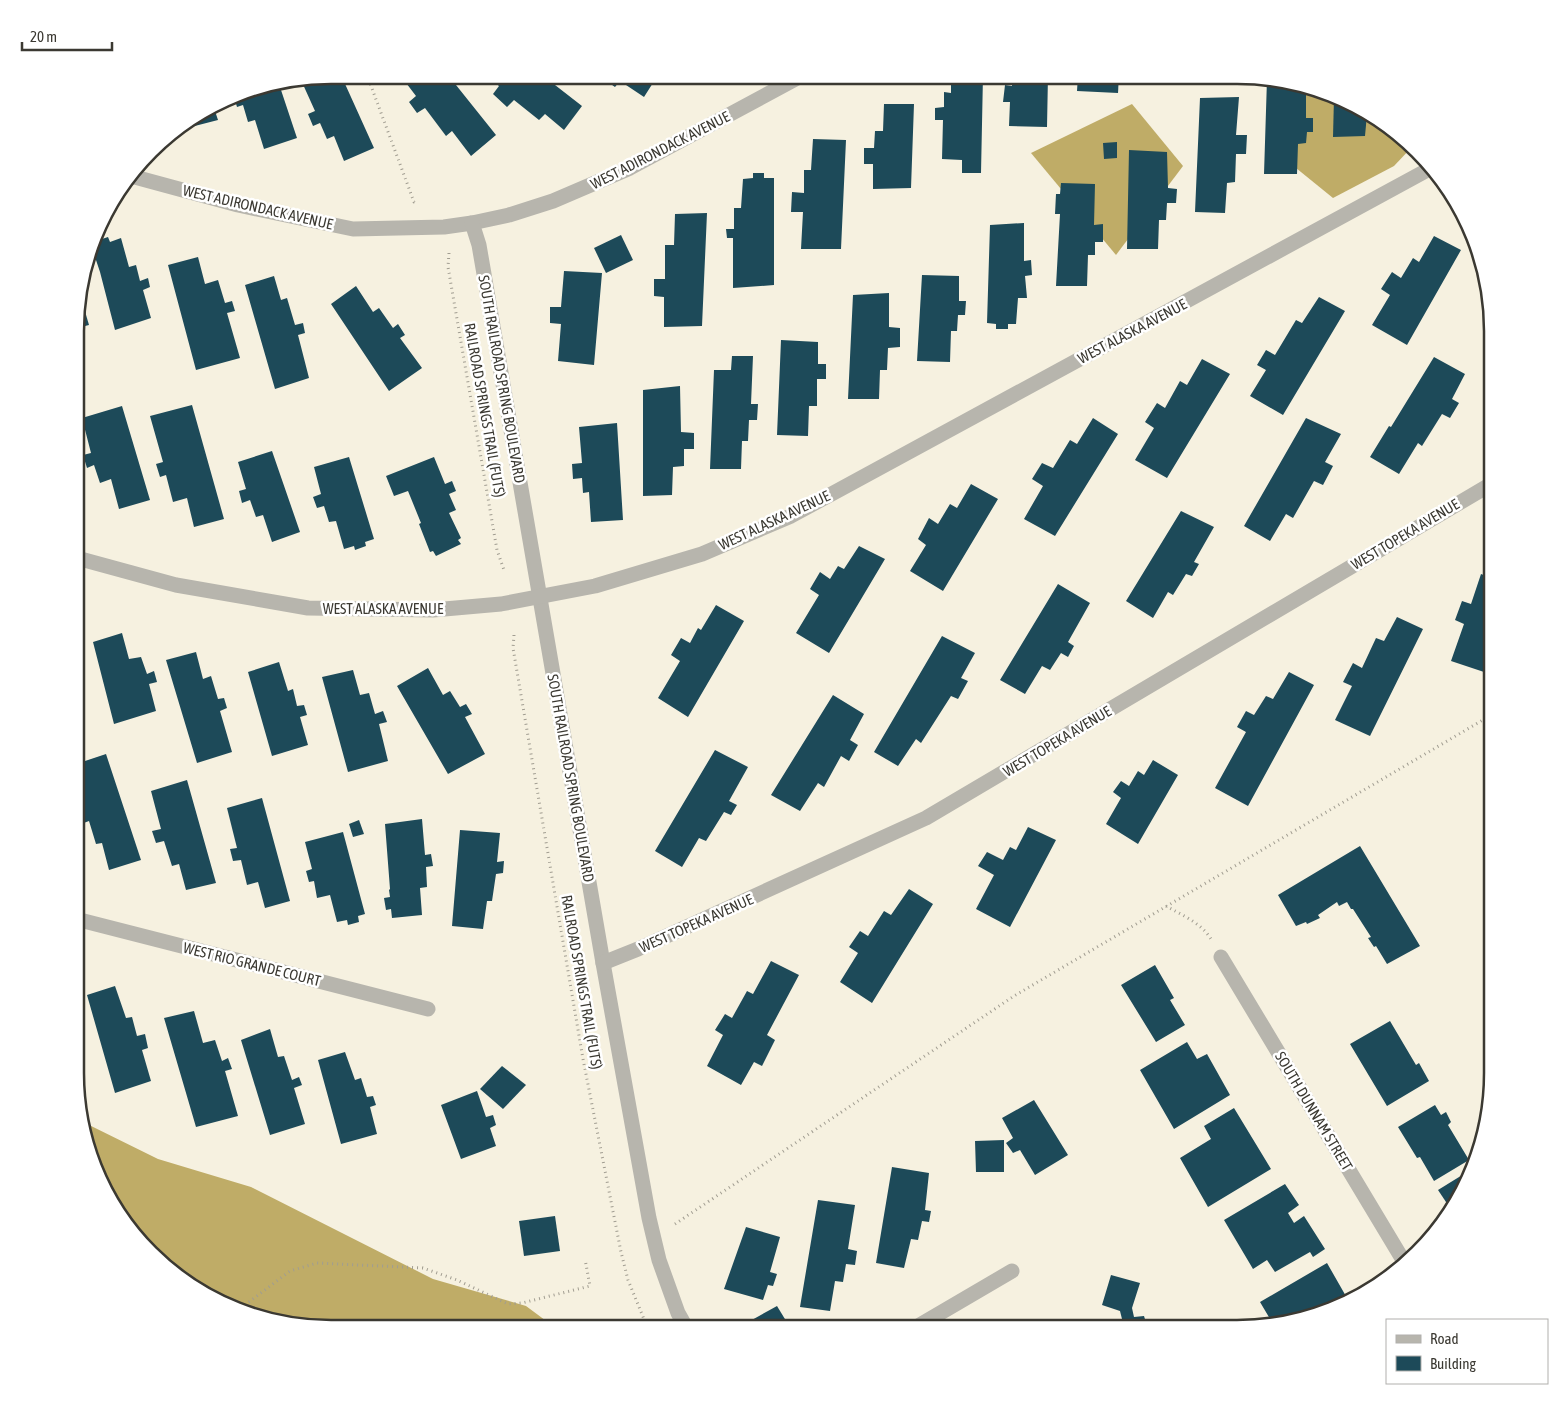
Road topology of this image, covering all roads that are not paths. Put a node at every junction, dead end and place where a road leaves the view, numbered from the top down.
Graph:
1 (786, 84) edge
2 (1426, 172) edge
3 (137, 178) edge
4 (472, 223) junction
5 (1484, 487) edge
6 (84, 560) edge
7 (540, 597) junction
8 (84, 921) edge
9 (1222, 957) road end
10 (603, 963) junction
11 (428, 1009) dead end
12 (1402, 1258) edge
13 (1012, 1271) dead end
14 (682, 1320) edge
15 (928, 1320) edge

1 - 4 street, WEST ADIRONDACK AVENUE
2 - 7 street, WEST ALASKA AVENUE
3 - 4 street, WEST ADIRONDACK AVENUE
4 - 7 street, SOUTH RAILROAD SPRING BOULEVARD
5 - 10 street, WEST TOPEKA AVENUE
6 - 7 street, WEST ALASKA AVENUE
7 - 10 street, SOUTH RAILROAD SPRING BOULEVARD
8 - 11 street, WEST RIO GRANDE COURT
9 - 12 street, SOUTH DUNNAM STREET
10 - 14 street, SOUTH RAILROAD SPRING BOULEVARD
13 - 15 street

